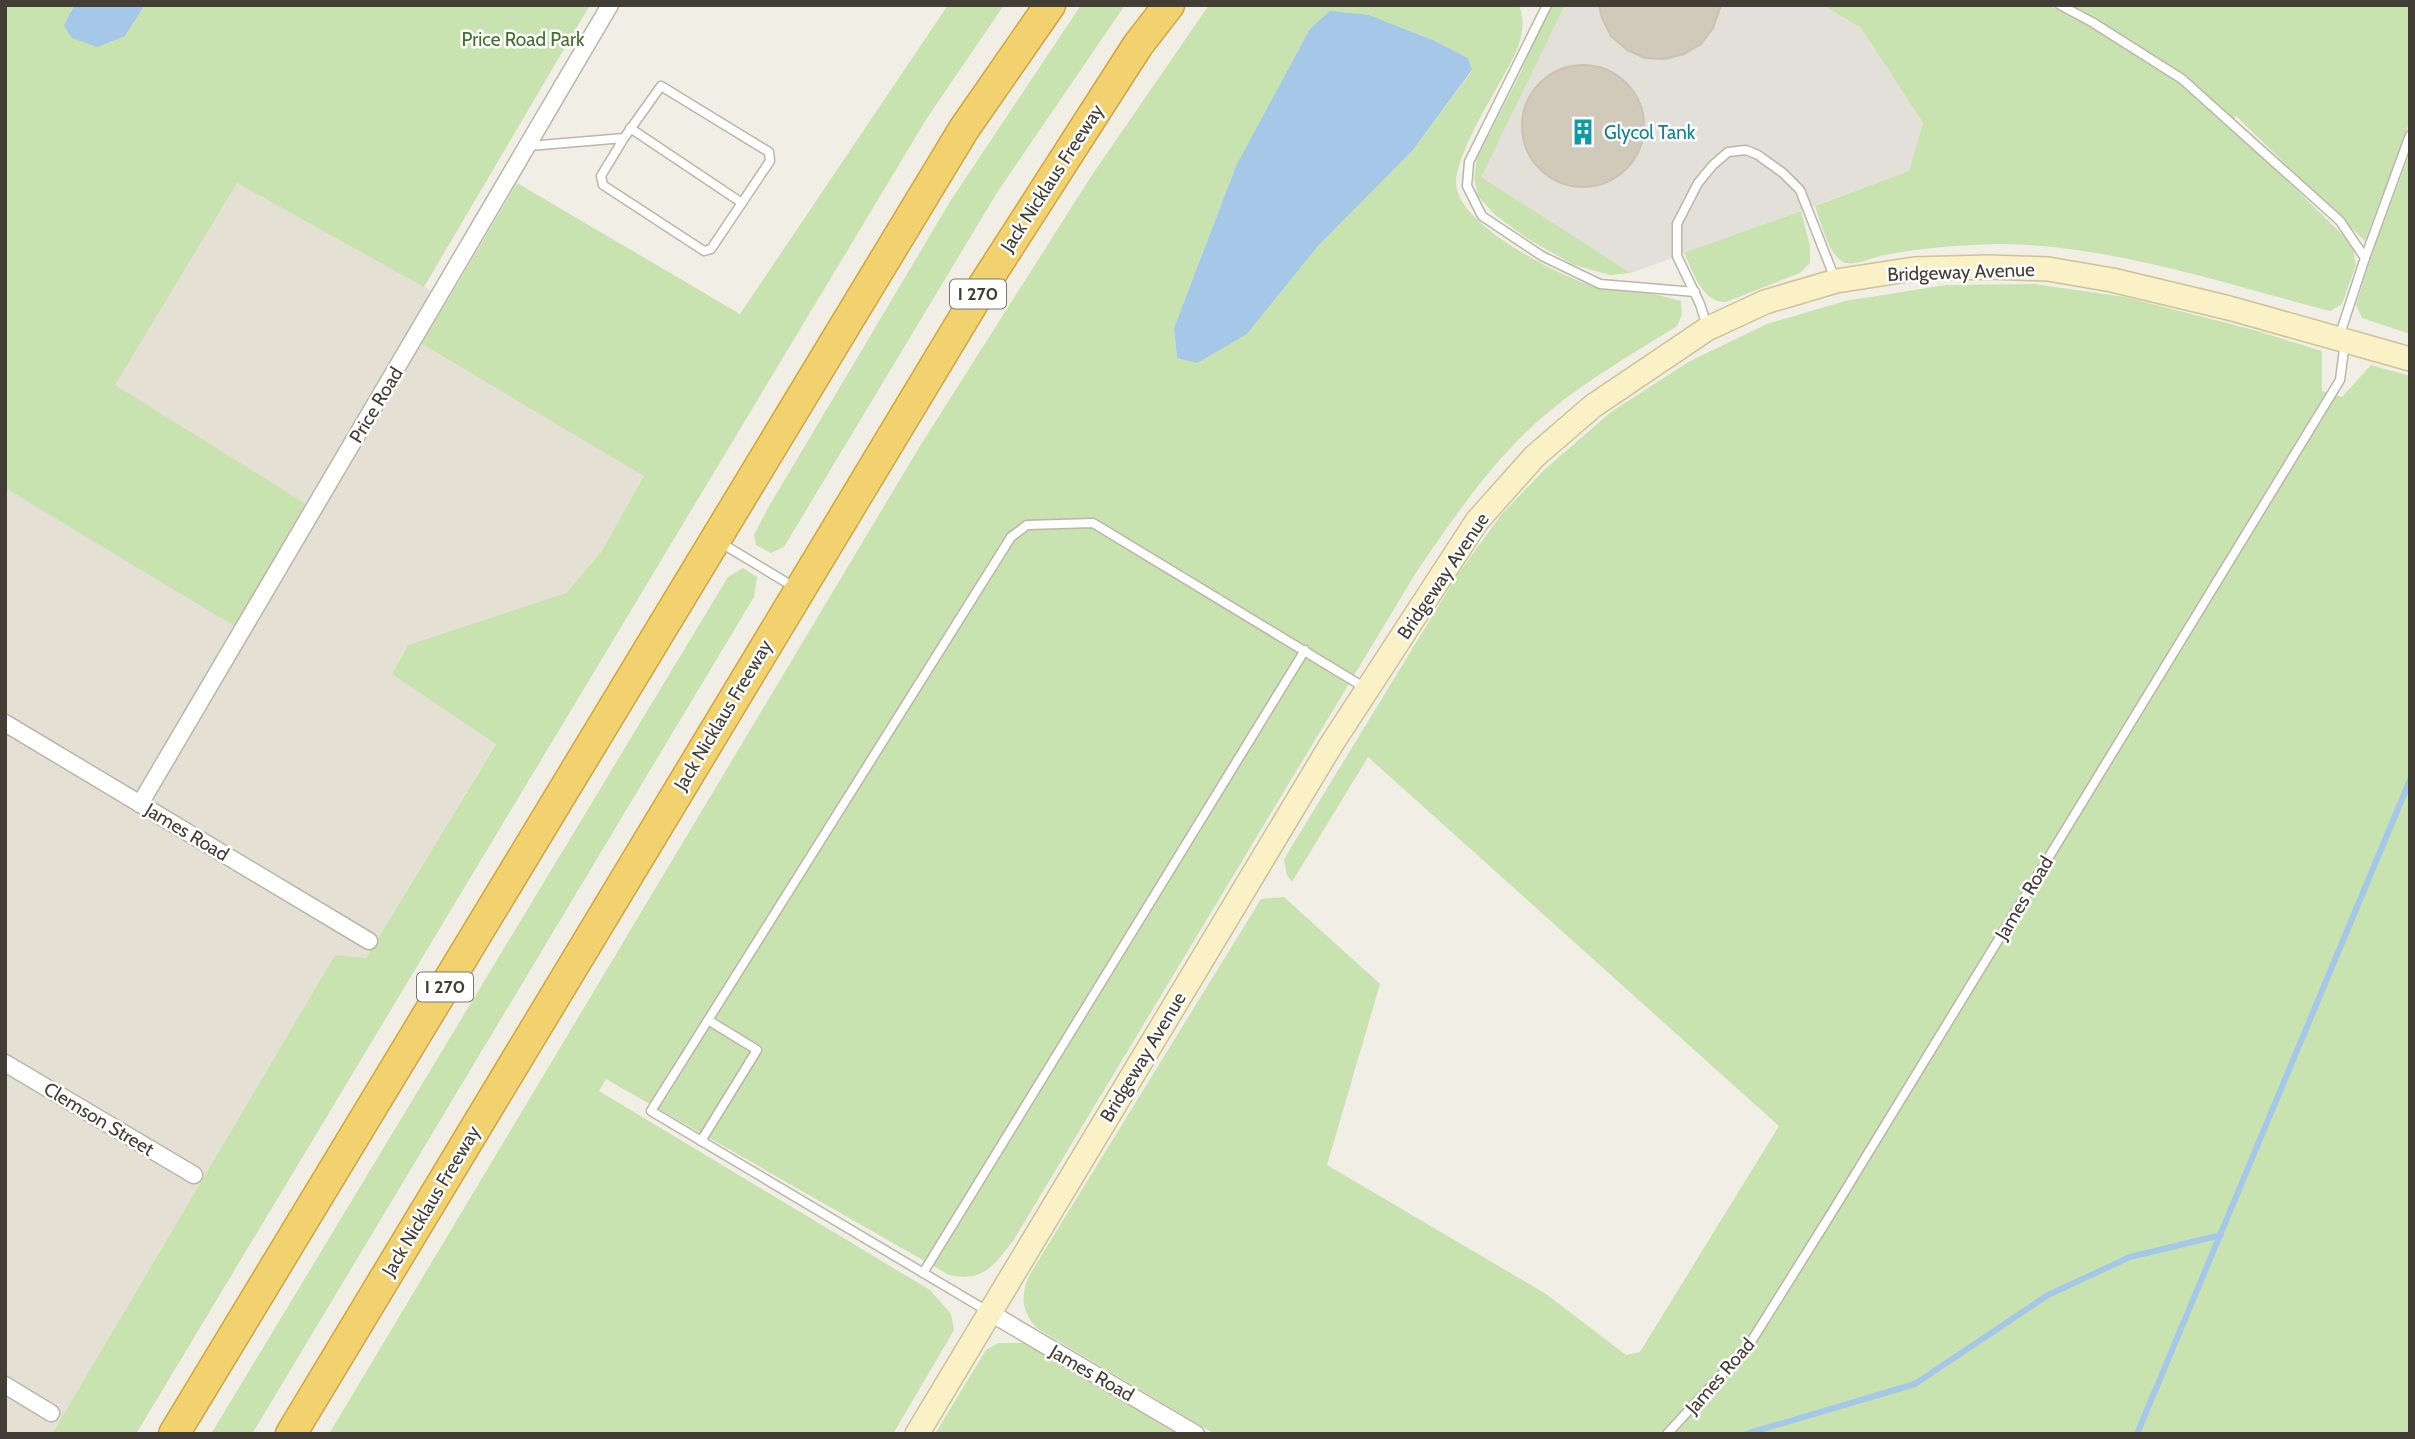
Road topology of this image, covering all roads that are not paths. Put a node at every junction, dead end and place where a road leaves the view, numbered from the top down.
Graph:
1 (610, 5) edge
2 (1050, 5) edge
3 (1169, 5) edge
4 (1547, 5) edge
5 (2060, 5) edge
6 (630, 128) junction
7 (2410, 135) edge
8 (624, 138) junction
9 (529, 146) junction
10 (743, 202) junction
11 (2365, 258) junction
12 (1836, 281) junction
13 (1695, 292) junction
14 (1707, 329) junction
15 (2342, 341) junction
16 (2410, 359) edge
17 (716, 540) junction
18 (799, 590) junction
19 (1305, 650) junction
20 (1368, 689) junction
21 (6, 726) edge
22 (139, 804) junction
23 (369, 941) dead end
24 (708, 1020) junction
25 (5, 1063) edge
26 (701, 1141) junction
27 (194, 1175) dead end
28 (923, 1273) junction
29 (989, 1312) junction
30 (5, 1385) edge
31 (51, 1413) dead end
32 (174, 1434) edge
33 (291, 1434) edge
34 (916, 1434) edge
35 (1196, 1434) edge
36 (1667, 1434) edge

1 - 9 street, Price Road
2 - 17 highway, I 270
3 - 18 highway, Jack Nicklaus Freeway / I 270
4 - 13 lane
5 - 11 lane
6 - 8 lane
6 - 10 lane
6 - 10 lane
7 - 11 lane, James Road
8 - 9 lane
8 - 10 lane
9 - 22 street, Price Road
11 - 15 lane, James Road
12 - 13 lane
12 - 14 street, Bridgeway Avenue
12 - 15 street, Bridgeway Avenue
13 - 14 lane
14 - 20 street, Bridgeway Avenue
15 - 16 street, Bridgeway Avenue
15 - 36 lane, James Road
17 - 18 lane
17 - 32 highway, I 270
18 - 33 highway, Jack Nicklaus Freeway / I 270
19 - 20 lane
19 - 24 lane
19 - 28 lane
20 - 29 street, Bridgeway Avenue
21 - 22 street, James Road
22 - 23 street, James Road
24 - 26 lane
24 - 26 lane
25 - 27 street, Clemson Street
26 - 28 lane
28 - 29 lane
29 - 34 street, Bridgeway Avenue
29 - 35 street, James Road
30 - 31 street

